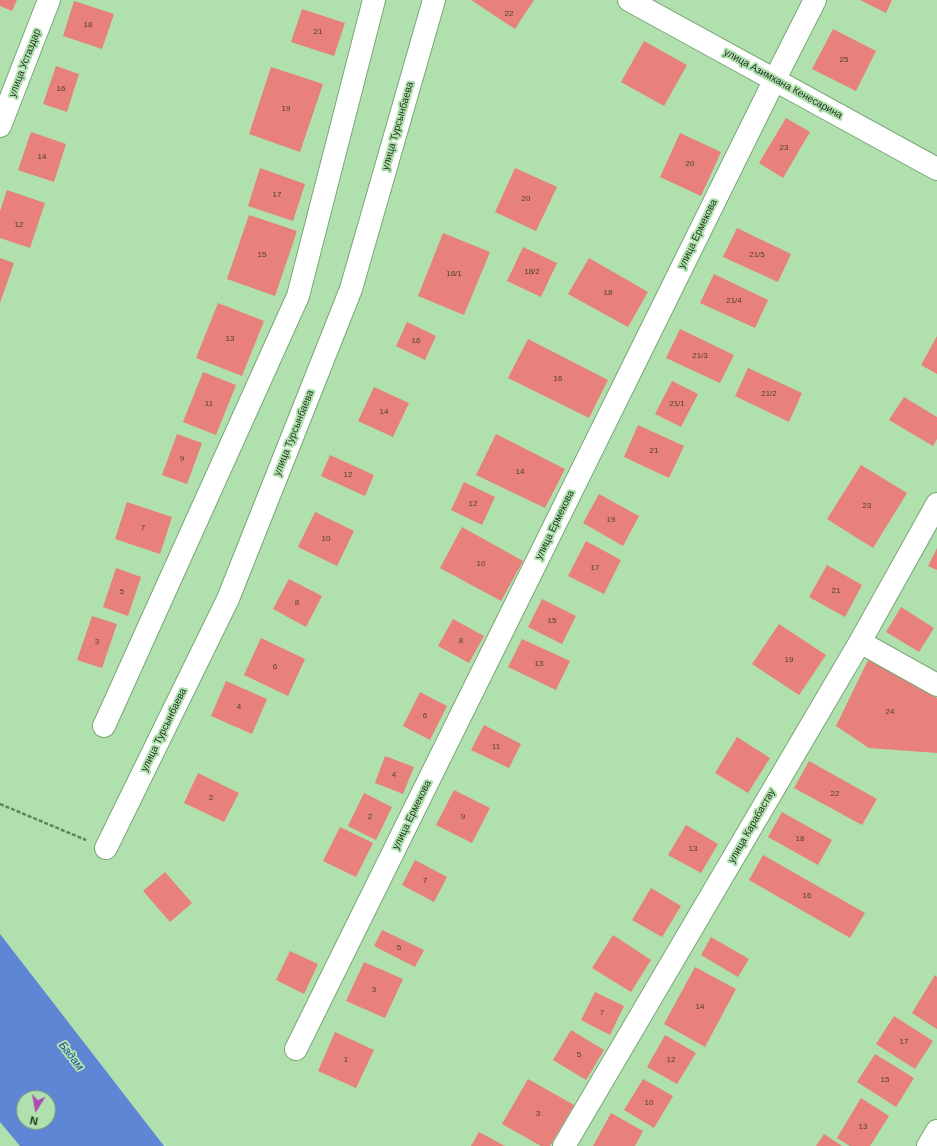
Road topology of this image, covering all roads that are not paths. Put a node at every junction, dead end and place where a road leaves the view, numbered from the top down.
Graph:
1 (49, 0) edge
2 (374, 0) edge
3 (434, 0) edge
4 (629, 0) edge
5 (815, 0) edge
6 (775, 79) junction
7 (0, 126) edge
8 (937, 169) edge
9 (937, 504) edge
10 (860, 642) junction
11 (937, 685) edge
12 (104, 726) dead end
13 (106, 848) road end
14 (296, 1049) dead end
15 (937, 1131) edge
16 (564, 1146) edge
17 (928, 1146) edge

1 - 7 street, улица Устаздар
2 - 12 street
3 - 13 street, улица Турсынбаева
4 - 6 street, улица Азимхана Кенесарина
5 - 6 street, улица Ермекова
6 - 8 street, улица Азимхана Кенесарина
6 - 14 street, улица Ермекова
9 - 10 street, улица Карабастау
10 - 11 street
10 - 16 street, улица Карабастау
15 - 17 street

